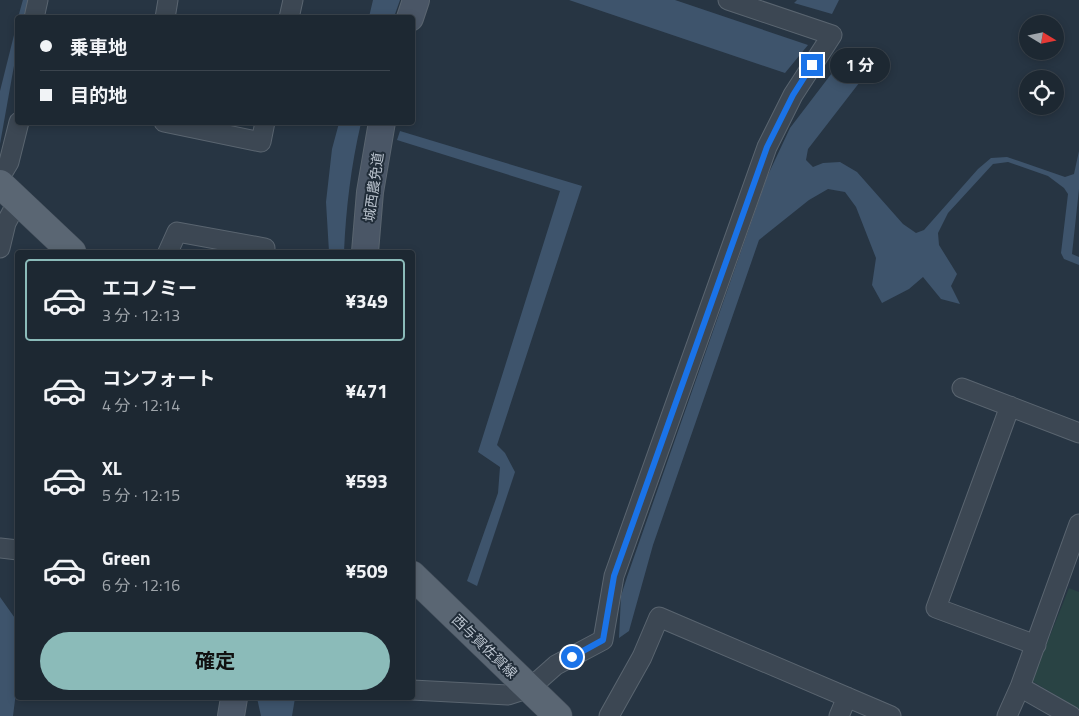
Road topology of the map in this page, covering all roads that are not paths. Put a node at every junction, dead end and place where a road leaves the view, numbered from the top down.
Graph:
1 (38, 0) edge
2 (168, 0) edge
3 (293, 0) edge
4 (416, 0) edge
5 (728, 0) edge
6 (35, 15) edge
7 (166, 15) edge
8 (290, 15) edge
9 (411, 15) edge
10 (18, 125) edge
11 (178, 125) edge
12 (264, 125) edge
13 (381, 125) edge
14 (0, 178) edge
15 (9, 192) edge
16 (0, 248) edge
17 (265, 248) dead end
18 (70, 250) edge
19 (169, 250) edge
20 (365, 250) edge
21 (962, 388) dead end
22 (1010, 406) junction
23 (1079, 433) edge
24 (1077, 536) edge
25 (0, 548) edge
26 (15, 550) edge
27 (415, 578) edge
28 (1036, 645) junction
29 (1020, 687) junction
30 (415, 690) edge
31 (847, 697) junction
32 (234, 700) edge
33 (544, 706) edge
34 (231, 716) edge
35 (609, 716) edge
36 (839, 716) edge
37 (891, 716) edge
38 (1007, 716) edge
39 (1071, 716) edge

1 - 6 street
2 - 7 street
3 - 8 street
4 - 9 street
5 - 33 street
10 - 14 street
11 - 12 street
13 - 20 street, 城西農免道
15 - 16 street
15 - 18 main road
17 - 19 street
21 - 22 street
22 - 23 street
22 - 28 street
24 - 28 street
25 - 26 street
27 - 33 main road, 西与賀佐賀線
28 - 29 street
29 - 38 street
29 - 39 street
30 - 33 street
31 - 35 street
31 - 36 street
31 - 37 street
32 - 34 street

